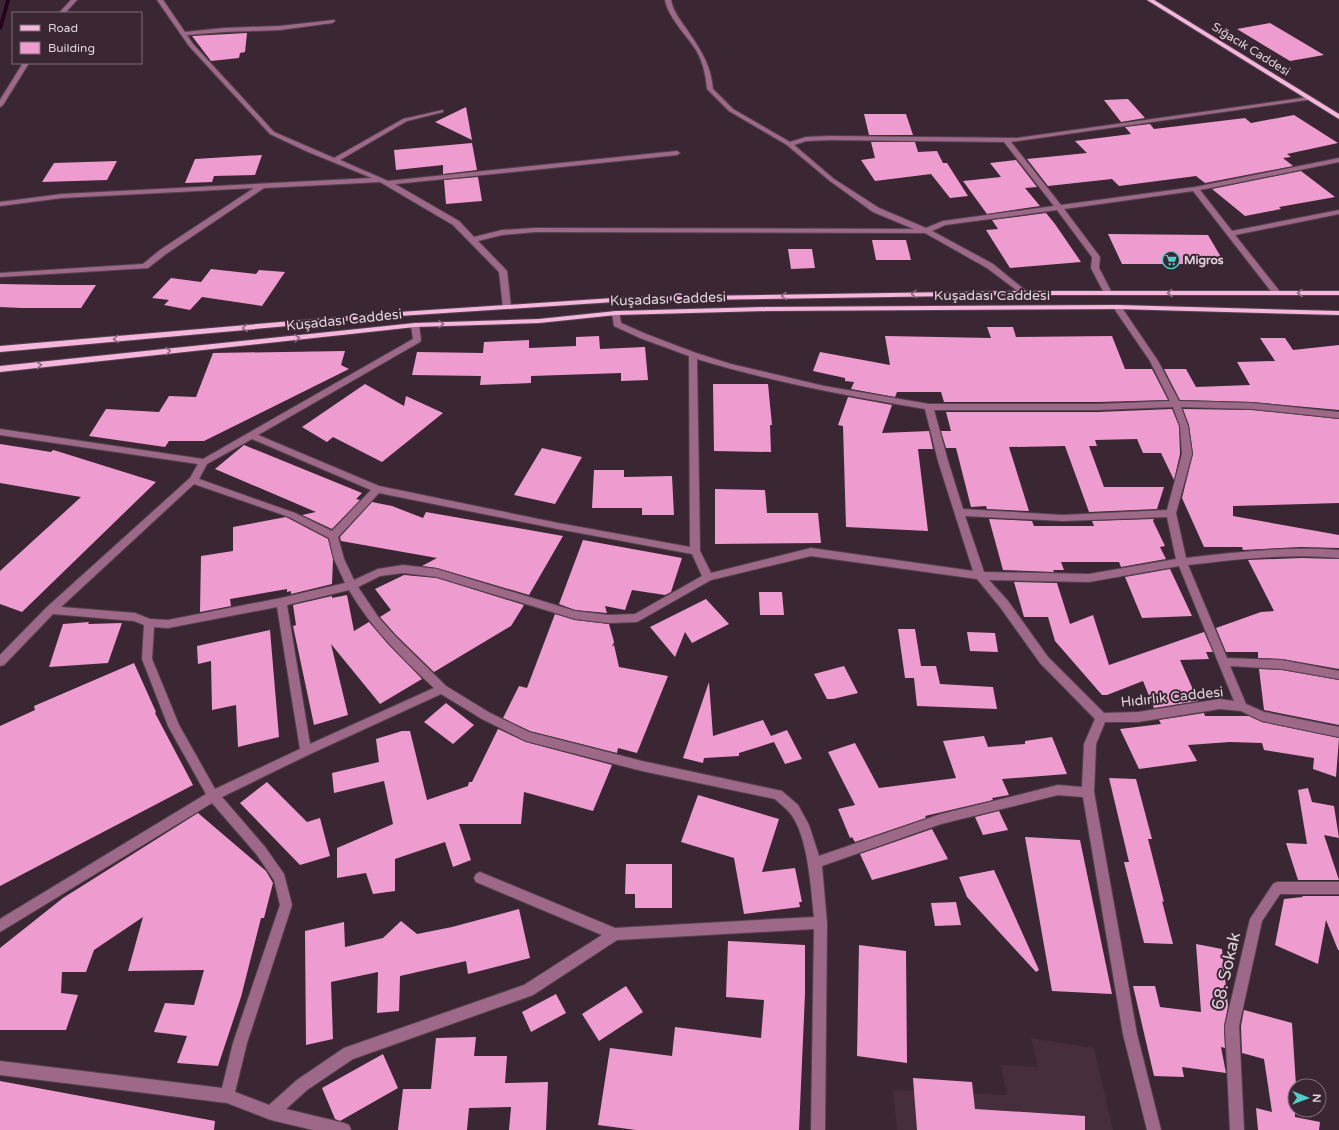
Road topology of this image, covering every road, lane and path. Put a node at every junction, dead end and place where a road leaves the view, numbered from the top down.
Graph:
1 (74, 0) edge
2 (160, 0) edge
3 (668, 0) edge
4 (1150, 0) edge
5 (63, 12) edge
6 (332, 21) dead end
7 (185, 34) junction
8 (25, 64) edge
9 (1307, 98) junction
10 (0, 106) edge
11 (441, 111) dead end
12 (1339, 117) edge
13 (1006, 140) junction
14 (790, 144) junction
15 (676, 154) dead end
16 (1339, 160) edge
17 (334, 161) junction
18 (385, 182) junction
19 (262, 186) junction
20 (1195, 189) junction
21 (0, 204) edge
22 (1059, 207) junction
23 (1339, 212) edge
24 (926, 231) junction
25 (1230, 234) junction
26 (473, 240) junction
27 (0, 276) edge
28 (1023, 292) junction
29 (1108, 293) junction
30 (1277, 293) junction
31 (1339, 293) edge
32 (507, 307) junction
33 (1117, 307) junction
34 (616, 313) junction
35 (1339, 313) edge
36 (415, 325) junction
37 (0, 349) edge
38 (693, 355) junction
39 (0, 369) edge
40 (1176, 404) junction
41 (929, 407) junction
42 (1339, 415) edge
43 (0, 432) edge
44 (251, 435) junction
45 (204, 462) junction
46 (193, 480) junction
47 (376, 489) junction
48 (959, 512) junction
49 (1171, 514) junction
50 (333, 536) junction
51 (695, 551) junction
52 (1339, 554) edge
53 (1182, 562) junction
54 (980, 576) junction
55 (708, 577) junction
56 (350, 586) junction
57 (282, 602) junction
58 (51, 610) junction
59 (149, 622) junction
60 (0, 662) edge
61 (1224, 662) junction
62 (1339, 675) edge
63 (442, 689) junction
64 (1242, 707) junction
65 (1101, 718) junction
66 (1339, 732) edge
67 (306, 751) junction
68 (1088, 792) junction
69 (213, 796) junction
70 (815, 863) junction
71 (480, 878) dead end
72 (1339, 888) edge
73 (821, 924) junction
74 (0, 926) edge
75 (615, 934) junction
76 (0, 1068) edge
77 (227, 1096) junction
78 (271, 1113) junction
79 (344, 1130) edge
80 (818, 1130) edge
81 (1154, 1130) edge
82 (1237, 1130) edge

1 - 5 street
2 - 7 street
3 - 14 street
4 - 9 main road, Sığacık Caddesi
6 - 7 street
7 - 17 street
8 - 10 street
9 - 12 main road, Sığacık Caddesi
9 - 13 street
11 - 17 street
13 - 14 street
13 - 22 street
14 - 24 street
15 - 18 street
16 - 20 street
17 - 18 street
18 - 19 street
18 - 26 street
19 - 21 street
19 - 27 street
20 - 22 street
20 - 25 street
22 - 24 street
22 - 29 street
23 - 25 street
24 - 26 street
24 - 28 street
25 - 30 street
26 - 32 street
28 - 29 main road, Kuşadası Caddesi
28 -> 32 main road, Kuşadası Caddesi
30 -> 29 main road, Kuşadası Caddesi
31 -> 30 main road, Kuşadası Caddesi
32 -> 37 main road, Kuşadası Caddesi
33 - 34 main road, Kuşadası Caddesi
33 - 35 main road, Kuşadası Caddesi
33 - 40 street
36 -> 34 main road, Kuşadası Caddesi
34 - 38 street
39 -> 36 main road, Kuşadası Caddesi
36 - 44 street
38 - 41 street
38 - 51 street
40 - 41 street
40 - 42 street
40 - 49 street
41 - 48 street
43 - 45 street
44 - 45 street
44 - 47 street
45 - 46 street
46 - 50 street
46 - 58 street
47 - 50 street
47 - 51 street
48 - 49 street
48 - 54 street
49 - 53 street
50 - 56 street
51 - 55 street
52 - 53 street
53 - 54 street
53 - 61 street
54 - 55 street
54 - 65 street
55 - 56 street
56 - 57 street
56 - 63 street
57 - 59 street
57 - 67 street
58 - 59 street
58 - 60 street
59 - 69 street
61 - 62 street
61 - 64 street
63 - 67 street
63 - 70 street
64 - 65 street, Hıdırlık Caddesi
64 - 66 street, Hıdırlık Caddesi
65 - 68 street
67 - 69 street
68 - 70 street
68 - 81 street
69 - 74 street
69 - 77 street
70 - 73 street
71 - 75 street
72 - 82 street, 68. Sokak
73 - 75 street
73 - 80 street
75 - 78 street
76 - 77 street
77 - 78 street
78 - 79 street

